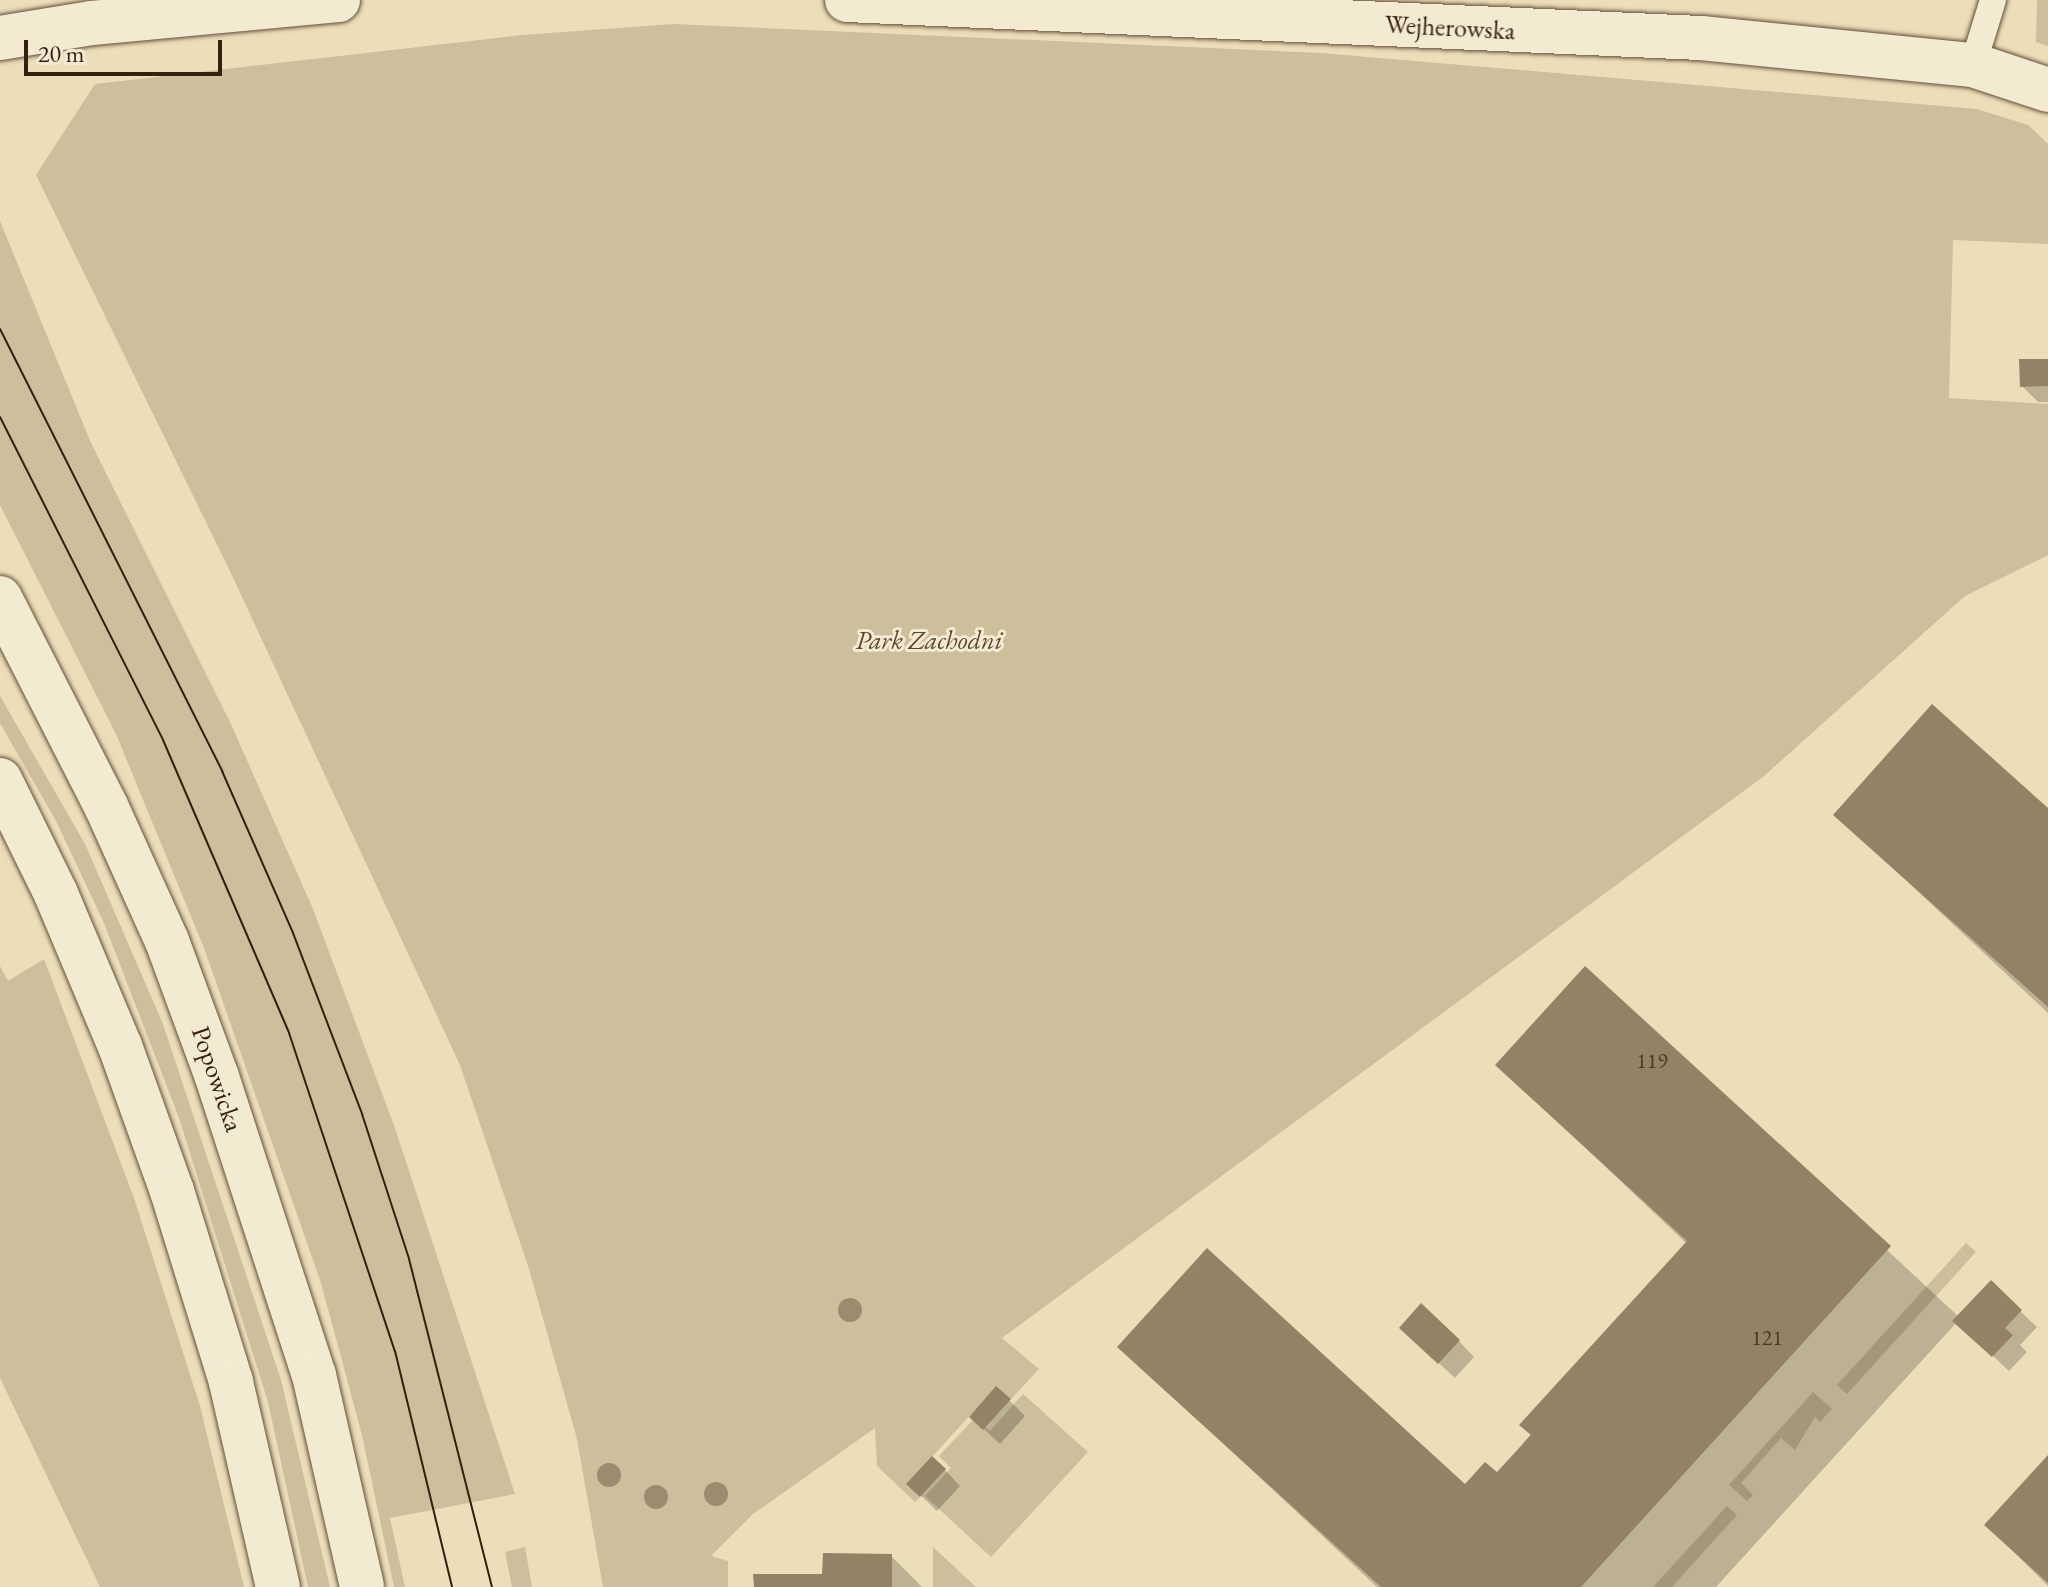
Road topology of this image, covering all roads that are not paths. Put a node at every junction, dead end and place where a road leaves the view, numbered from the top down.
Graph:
1 (338, 0) edge
2 (847, 0) edge
3 (1993, 0) edge
4 (0, 38) edge
5 (1973, 65) junction
6 (2048, 90) edge
7 (0, 598) edge
8 (0, 780) edge
9 (278, 1587) edge
10 (362, 1587) edge

1 - 4 street
2 - 5 street, Wejherowska
3 - 5 lane
5 - 6 street, Wejherowska
7 - 10 street, Popowicka
8 - 9 street

